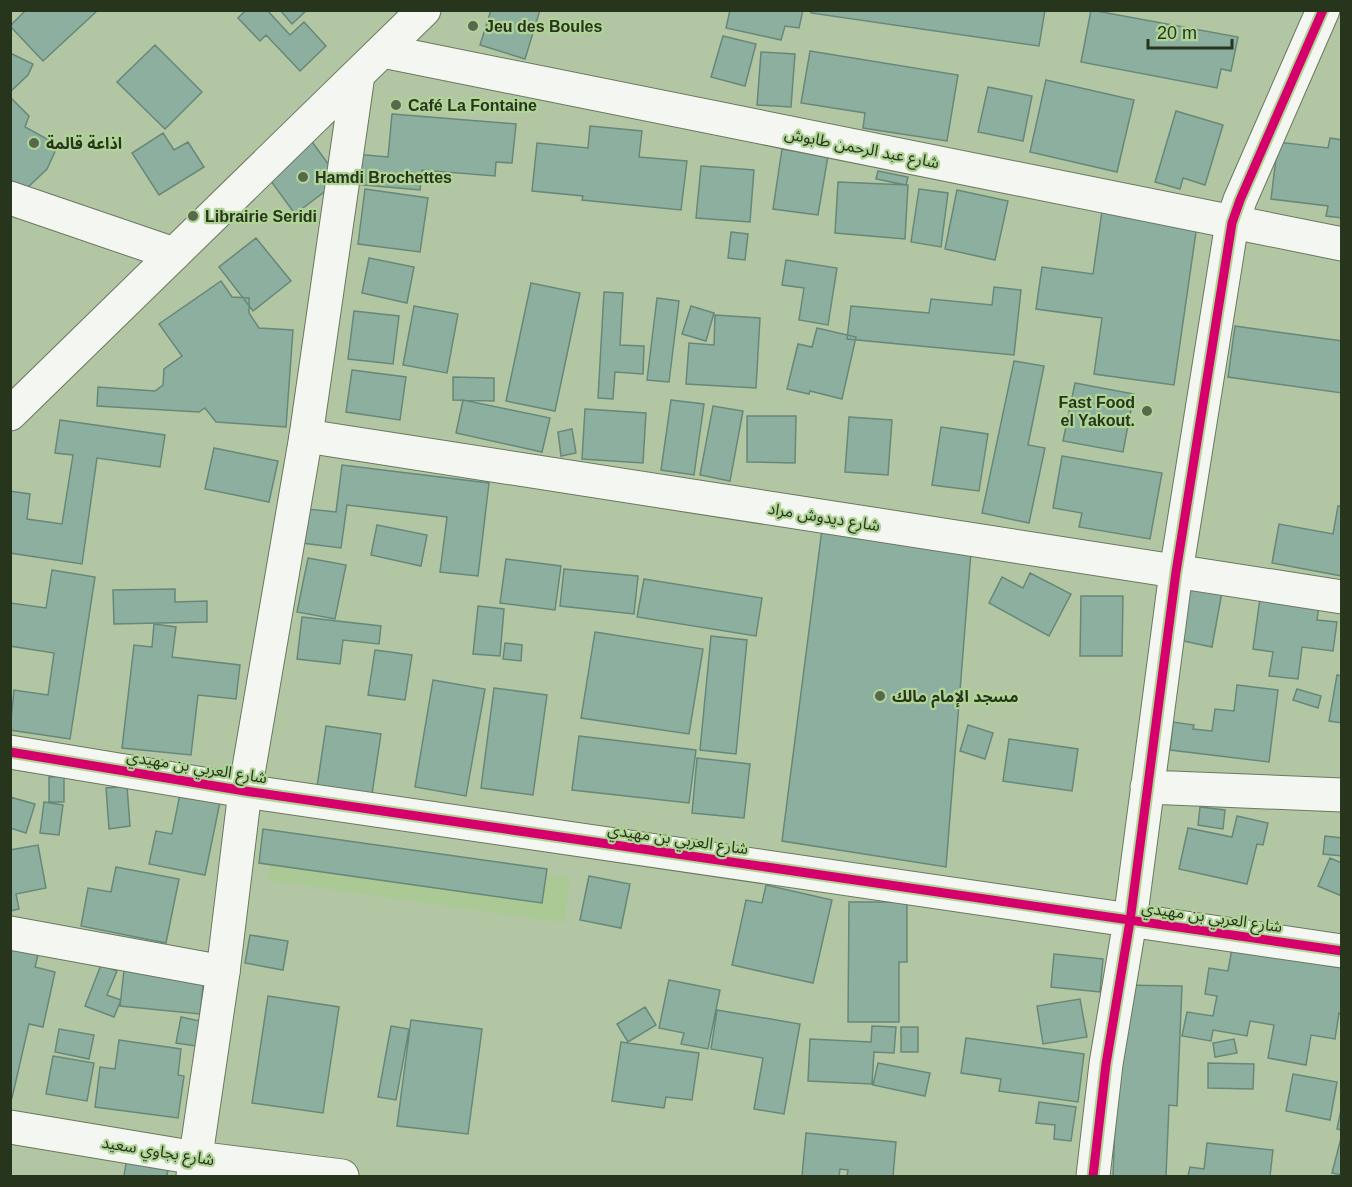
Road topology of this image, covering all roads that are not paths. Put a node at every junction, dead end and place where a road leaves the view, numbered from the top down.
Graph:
1 (424, 10) edge
2 (1323, 10) edge
3 (383, 51) junction
4 (358, 75) junction
5 (10, 198) edge
6 (1232, 223) junction
7 (1341, 244) edge
8 (174, 254) junction
9 (10, 414) edge
10 (306, 436) junction
11 (1176, 572) junction
12 (1341, 597) edge
13 (10, 752) edge
14 (1148, 786) junction
15 (245, 791) junction
16 (1341, 795) edge
17 (1130, 921) junction
18 (10, 933) edge
19 (1341, 951) edge
20 (224, 972) junction
21 (10, 1127) edge
22 (195, 1167) edge
23 (342, 1176) edge
24 (1093, 1176) edge

1 - 3 street
2 - 6 street
3 - 4 street
3 - 6 street, شارع عبد الرحمن طابوش
4 - 8 street
4 - 10 street
5 - 8 street
6 - 7 street, شارع عبد الرحمن طابوش
6 - 11 street
8 - 9 street
10 - 11 street, شارع ديدوش مراد
10 - 15 street
11 - 12 street, شارع ديدوش مراد
11 - 14 street
13 - 15 street, شارع العربي بن مهيدي
14 - 16 street
14 - 17 street
15 - 17 street, شارع العربي بن مهيدي
15 - 20 street
17 - 19 street, شارع العربي بن مهيدي
17 - 24 street
18 - 20 street
20 - 22 street
21 - 22 street, شارع بجاوي سعيد
22 - 23 street, شارع بجاوي سعيد

